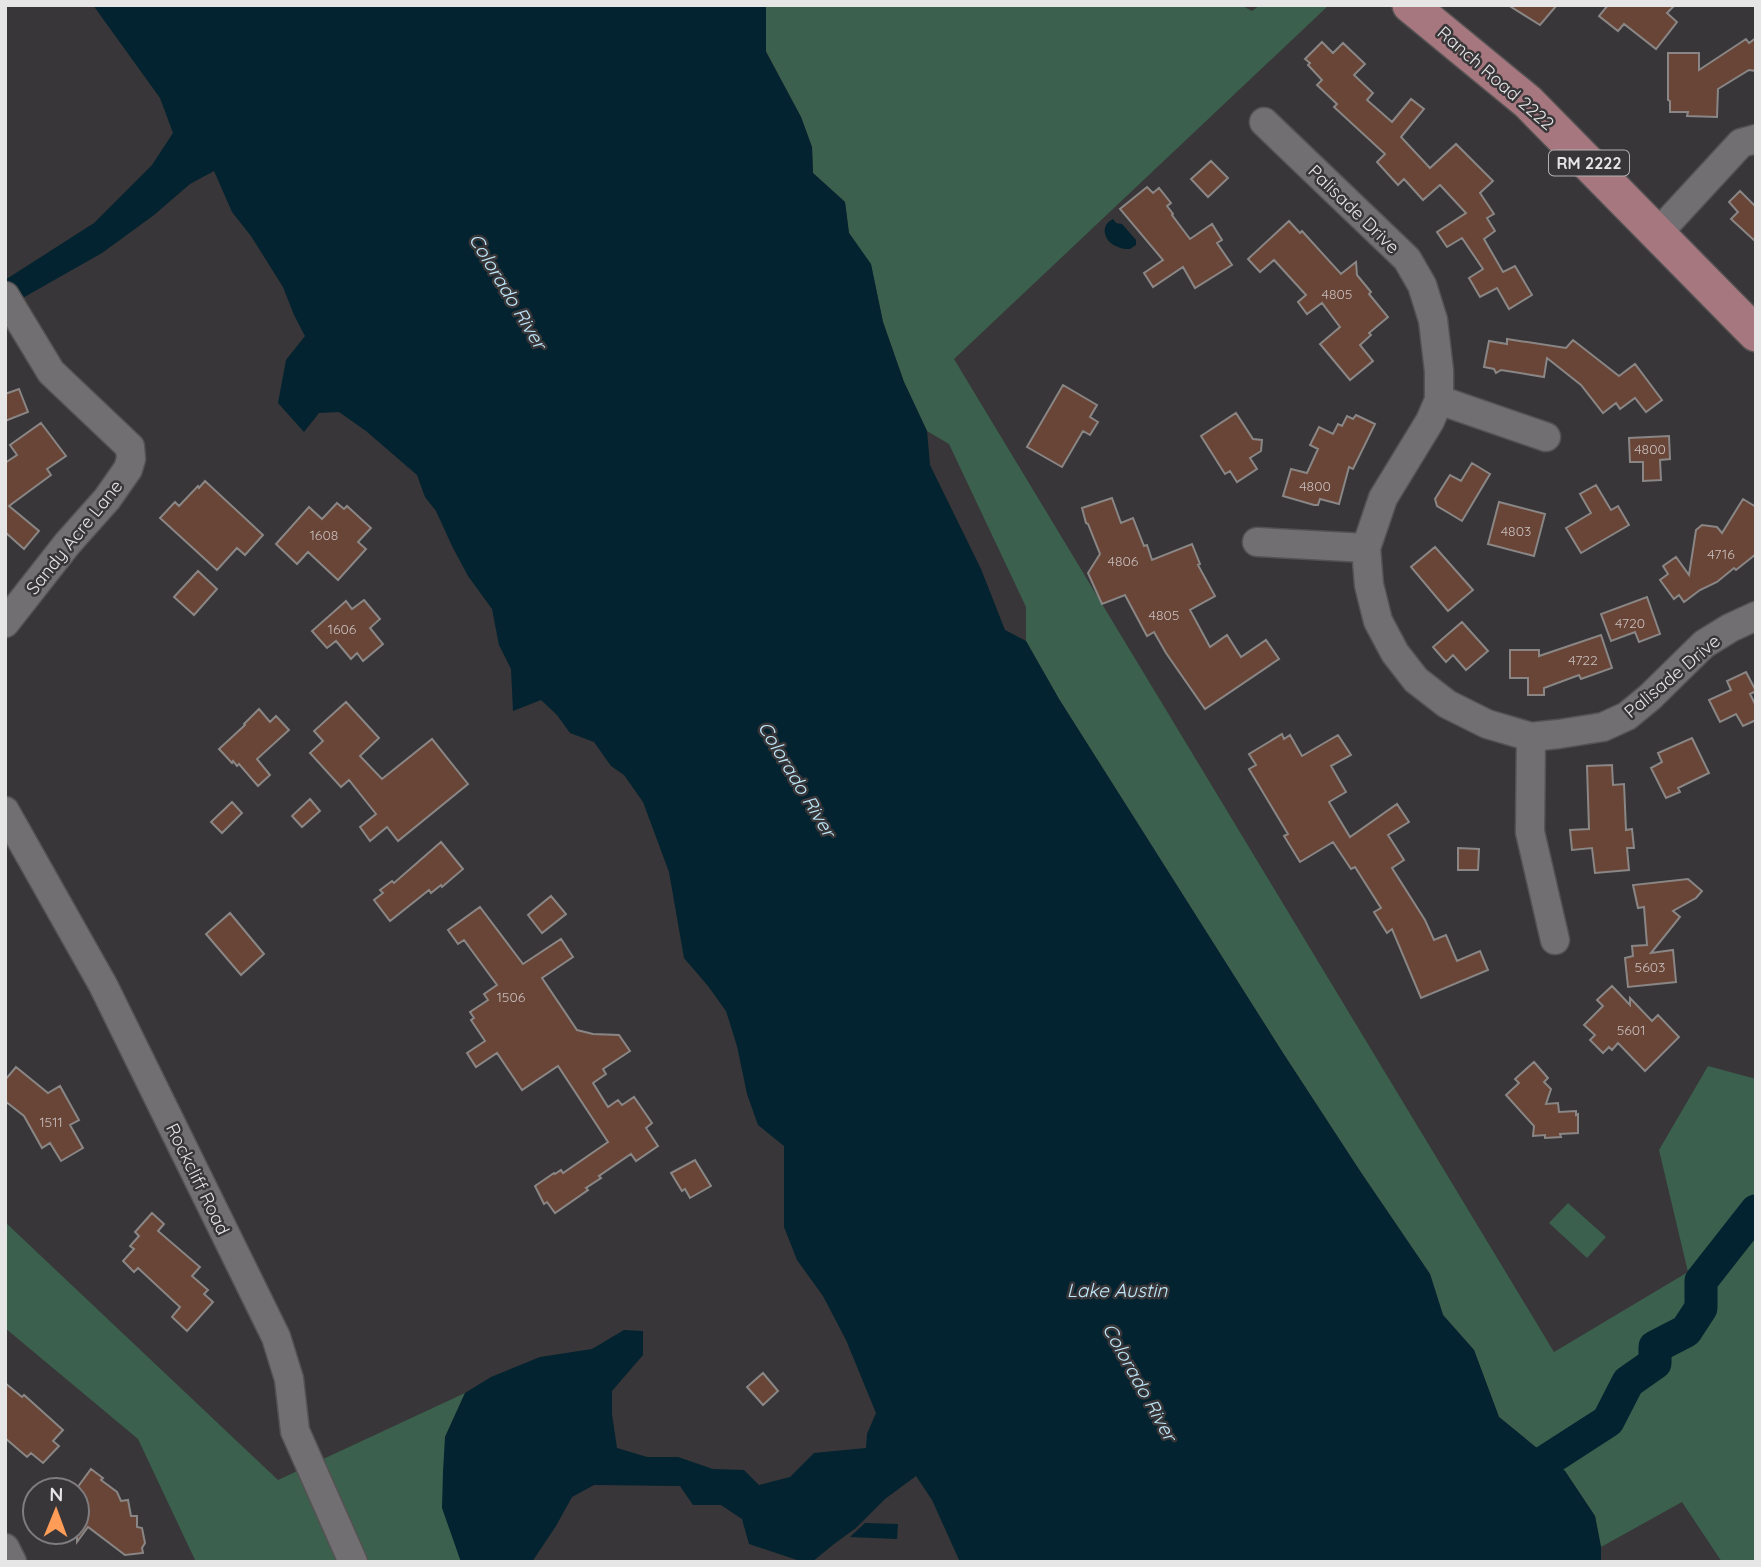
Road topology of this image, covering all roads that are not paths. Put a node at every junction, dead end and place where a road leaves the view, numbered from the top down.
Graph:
1 (1410, 5) edge
2 (1264, 122) dead end
3 (1756, 139) edge
4 (1658, 233) junction
5 (10, 304) edge
6 (1756, 334) edge
7 (1439, 400) junction
8 (1546, 437) dead end
9 (1257, 542) dead end
10 (1366, 548) junction
11 (1756, 616) edge
12 (5, 623) edge
13 (1531, 737) junction
14 (5, 811) edge
15 (1555, 940) dead end
16 (5, 1548) edge
17 (12, 1562) edge
18 (353, 1562) edge

1 - 4 main road, Ranch Road 2222 / RM 2222
2 - 7 street, Palisade Drive
3 - 4 street
4 - 6 main road, Ranch Road 2222 / RM 2222
5 - 12 street, Sandy Acre Lane
7 - 8 street
7 - 10 street, Palisade Drive
9 - 10 street
10 - 13 street, Palisade Drive
11 - 13 street, Palisade Drive
13 - 15 street
14 - 18 street, Rockcliff Road
16 - 17 street

